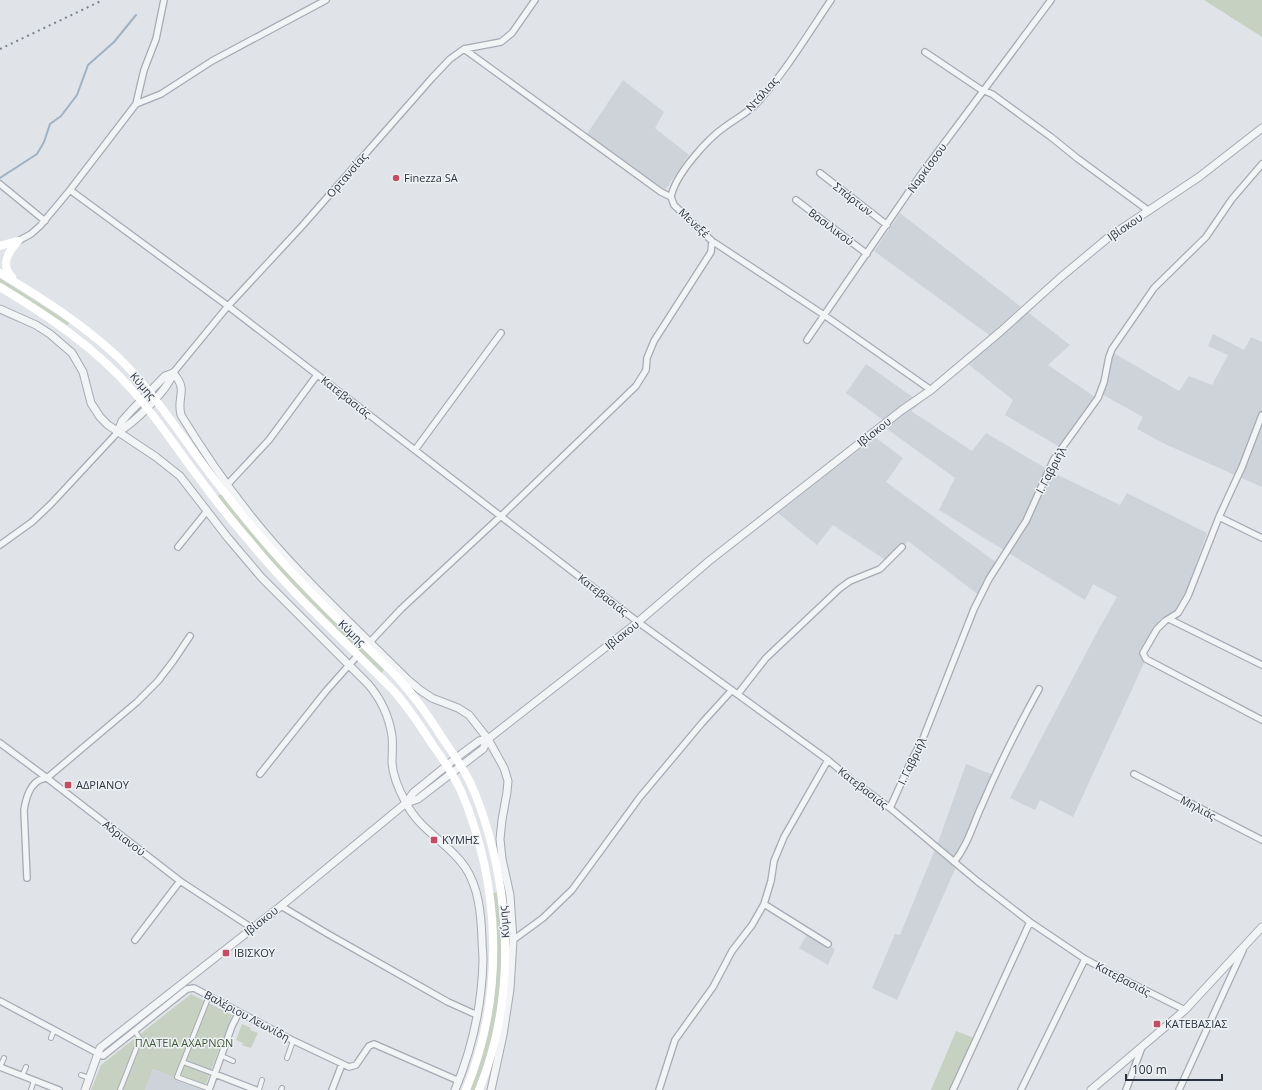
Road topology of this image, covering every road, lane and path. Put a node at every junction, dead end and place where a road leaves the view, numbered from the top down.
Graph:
1 (164, 0) edge
2 (326, 0) edge
3 (535, 0) edge
4 (831, 0) edge
5 (1051, 0) edge
6 (464, 50) junction
7 (925, 52) dead end
8 (984, 91) junction
9 (136, 104) junction
10 (1262, 128) edge
11 (1262, 164) edge
12 (820, 173) dead end
13 (0, 184) edge
14 (70, 190) junction
15 (671, 197) junction
16 (796, 200) dead end
17 (1149, 211) junction
18 (44, 221) junction
19 (887, 225) junction
20 (18, 241) junction
21 (712, 241) junction
22 (0, 246) edge
23 (866, 254) junction
24 (0, 273) edge
25 (22, 286) junction
26 (0, 287) edge
27 (228, 306) junction
28 (0, 311) edge
29 (824, 315) junction
30 (500, 333) dead end
31 (807, 340) dead end
32 (173, 373) junction
33 (318, 375) junction
34 (931, 390) junction
35 (149, 392) junction
36 (155, 399) junction
37 (144, 404) junction
38 (1262, 415) edge
39 (118, 432) junction
40 (415, 450) junction
41 (227, 485) junction
42 (207, 511) junction
43 (501, 516) junction
44 (1219, 517) junction
45 (1262, 538) edge
46 (0, 545) edge
47 (178, 547) dead end
48 (902, 548) dead end
49 (1169, 619) junction
50 (638, 622) junction
51 (190, 636) dead end
52 (370, 642) junction
53 (358, 655) junction
54 (349, 664) junction
55 (1262, 665) edge
56 (732, 690) junction
57 (1039, 690) dead end
58 (738, 694) junction
59 (1262, 720) edge
60 (488, 739) junction
61 (0, 743) edge
62 (456, 758) junction
63 (828, 760) junction
64 (461, 766) junction
65 (449, 769) junction
66 (260, 774) dead end
67 (1134, 774) dead end
68 (47, 778) junction
69 (406, 803) junction
70 (890, 808) junction
71 (1262, 840) edge
72 (954, 862) junction
73 (26, 878) dead end
74 (180, 880) junction
75 (764, 904) junction
76 (281, 906) junction
77 (1030, 922) junction
78 (1262, 927) edge
79 (252, 928) junction
80 (135, 940) dead end
81 (513, 940) junction
82 (828, 944) dead end
83 (1245, 945) junction
84 (1085, 958) junction
85 (209, 996) junction
86 (0, 1001) edge
87 (1185, 1010) junction
88 (239, 1012) junction
89 (477, 1015) junction
90 (54, 1030) junction
91 (134, 1031) junction
92 (51, 1038) dead end
93 (293, 1041) junction
94 (1143, 1045) junction
95 (98, 1054) junction
96 (222, 1056) junction
97 (4, 1058) dead end
98 (287, 1058) dead end
99 (233, 1061) dead end
100 (183, 1062) junction
101 (342, 1064) junction
102 (26, 1066) dead end
103 (0, 1067) edge
104 (215, 1074) junction
105 (81, 1075) dead end
106 (22, 1076) junction
107 (89, 1078) junction
108 (34, 1080) junction
109 (262, 1080) dead end
110 (459, 1081) junction
111 (31, 1090) edge
112 (56, 1090) edge
113 (85, 1090) edge
114 (120, 1090) edge
115 (209, 1090) edge
116 (257, 1090) edge
117 (332, 1090) edge
118 (455, 1090) edge
119 (466, 1090) edge
120 (479, 1090) edge
121 (492, 1090) edge
122 (659, 1090) edge
123 (953, 1090) edge
124 (1021, 1090) edge
125 (1092, 1090) edge
126 (1126, 1090) edge
127 (1179, 1090) edge

1 - 9 street
2 - 9 street
3 - 6 street, Ορτανσίας
4 - 15 street, Ντάλιας
5 - 8 street, Ναρκίσσου
6 - 15 street, Μενεξέ
6 - 27 street, Ορτανσίας
7 - 8 street
8 - 17 street
8 - 19 street, Ναρκίσσου
9 - 14 street
10 - 17 street, Ιβίσκου
11 - 70 street, Ι. Γαβριήλ
12 - 19 street, Σπάρτων
13 - 18 street
14 - 18 street
14 - 27 street, Κατεβασιάς
15 - 21 street, Μενεξέ
16 - 23 street, Βασιλικού
17 - 34 street, Ιβίσκου
18 - 20 street
19 - 23 street, Ναρκίσσου
20 - 22 main road
20 - 25 main road
21 - 29 street, Μενεξέ
21 - 43 street
23 - 29 street, Ναρκίσσου
24 - 25 main road, Κύμης
25 - 35 main road, Κύμης
26 - 37 main road, Κύμης
27 - 32 street, Ορτανσίας
27 - 33 street, Κατεβασιάς
28 - 39 street
29 - 31 street, Ναρκίσσου
29 - 34 street, Μενεξέ
30 - 40 street
32 - 35 street
32 - 36 street
32 - 41 street
33 - 40 street, Κατεβασιάς
33 - 41 street
34 - 50 street, Ιβίσκου
35 - 36 main road, Κύμης
35 - 37 street
36 - 37 street
36 - 62 main road, Κύμης
37 - 39 street
37 - 53 main road, Κύμης
38 - 44 street
39 - 42 street
39 - 46 street
40 - 43 street, Κατεβασιάς
41 - 52 street
42 - 47 street
42 - 54 street
43 - 50 street, Κατεβασιάς
43 - 52 street
44 - 45 street
44 - 49 street
48 - 58 street
49 - 55 street
49 - 59 street
50 - 56 street, Κατεβασιάς
50 - 60 street, Ιβίσκου
51 - 68 street
52 - 60 street
53 - 54 street
53 - 65 main road, Κύμης
54 - 66 street
54 - 69 street
56 - 58 street, Κατεβασιάς
56 - 81 street
57 - 72 street
58 - 63 street, Κατεβασιάς
60 - 62 street, Ιβίσκου
60 - 64 street, Ιβίσκου
60 - 81 street
61 - 68 street, Αδριανού
62 - 64 main road, Κύμης
62 - 65 street, Ιβίσκου
63 - 70 street, Κατεβασιάς
63 - 75 street
64 - 65 street, Ιβίσκου
64 - 120 main road, Κύμης
65 - 69 street, Ιβίσκου
65 - 119 main road, Κύμης
67 - 71 street, Μηλιάς
68 - 73 street
68 - 74 street, Αδριανού
69 - 76 street, Ιβίσκου
69 - 89 street
70 - 72 street, Κατεβασιάς
72 - 77 street, Κατεβασιάς
74 - 79 street, Αδριανού
74 - 80 street
75 - 82 street
75 - 122 street
76 - 79 street, Ιβίσκου
76 - 89 street
77 - 84 street, Κατεβασιάς
77 - 123 street
78 - 83 street
79 - 95 street, Ιβίσκου
81 - 121 street
83 - 87 street
83 - 127 street
84 - 87 street, Κατεβασιάς
84 - 124 street
85 - 88 street, Βαλέριου Λεωνίδη
85 - 91 street, Βαλέριου Λεωνίδη
85 - 100 street
86 - 90 street
87 - 94 street
88 - 93 street, Βαλέριου Λεωνίδη
88 - 96 street
89 - 110 street
90 - 92 street
90 - 95 street
91 - 95 street, Βαλέριου Λεωνίδη
91 - 114 street
93 - 98 street
93 - 101 street, Βαλέριου Λεωνίδη
94 - 125 street
94 - 126 street
95 - 107 street
96 - 99 street
96 - 104 street
97 - 103 street
100 - 104 street
100 - 115 street
101 - 110 street
101 - 117 street
102 - 106 street
103 - 106 street
104 - 115 street
104 - 116 street
105 - 107 street
106 - 108 street
107 - 113 street
108 - 111 street
108 - 112 street
109 - 116 street
110 - 118 street

